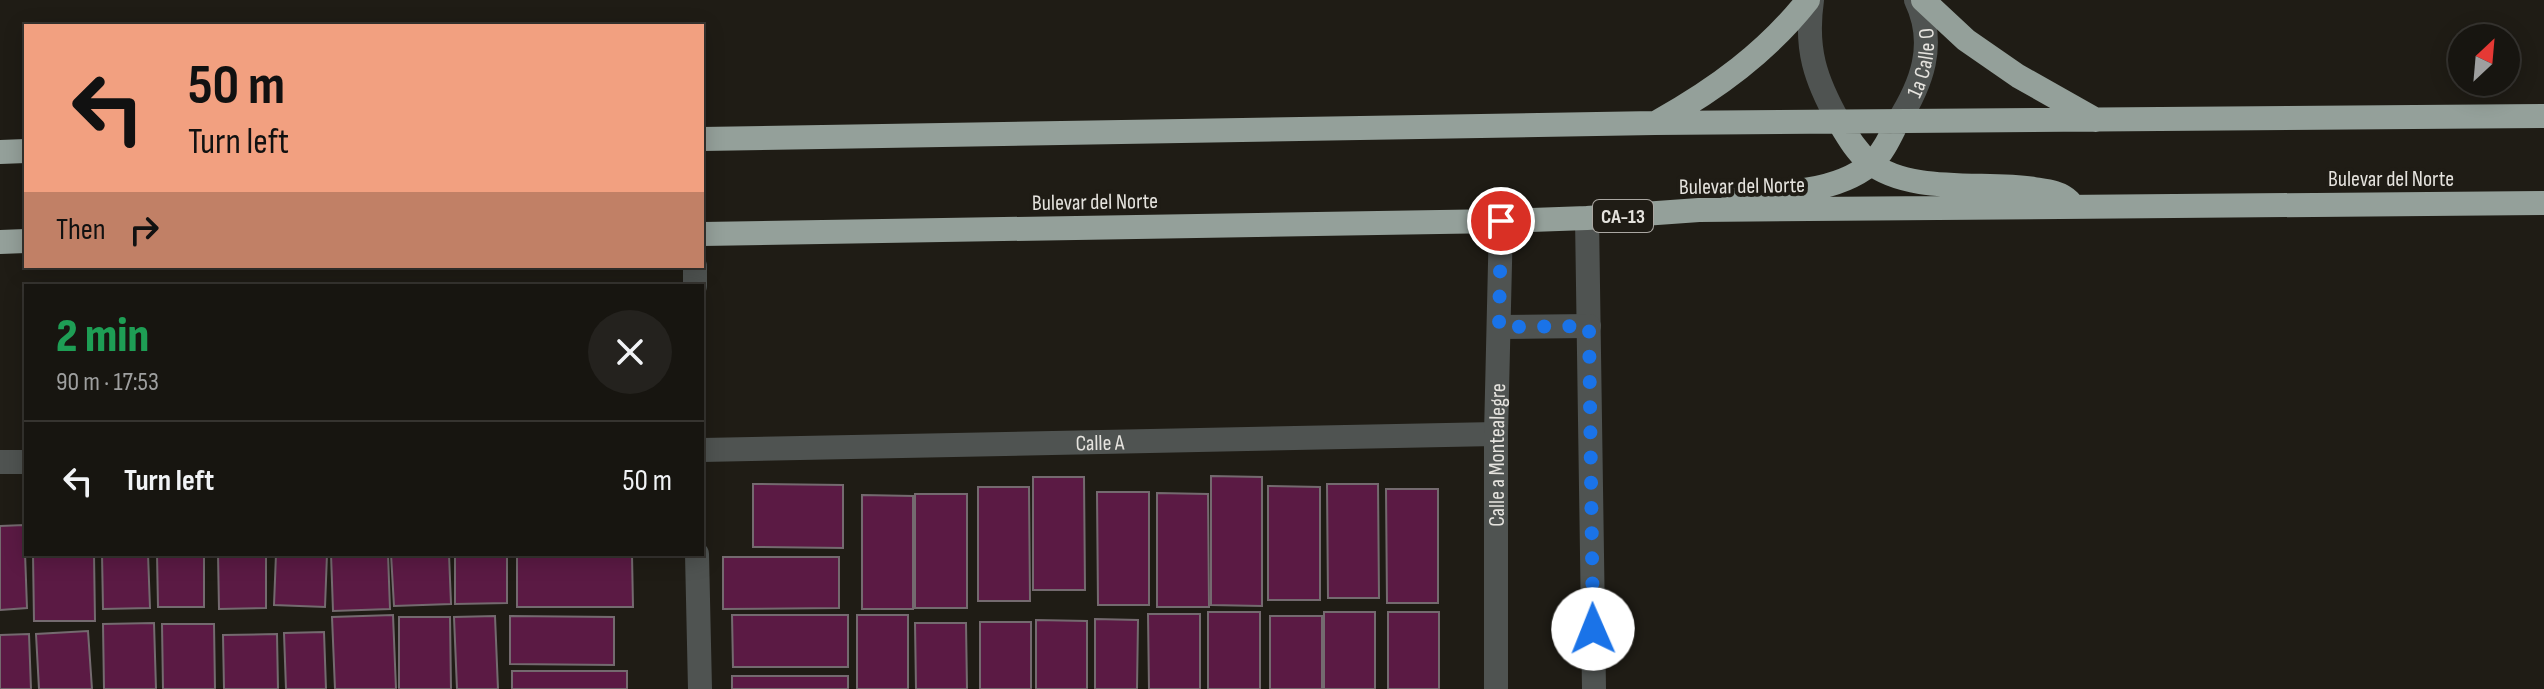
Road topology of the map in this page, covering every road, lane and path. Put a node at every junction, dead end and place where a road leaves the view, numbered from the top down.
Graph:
1 (1810, 0) edge
2 (1916, 0) edge
3 (1923, 0) edge
4 (2544, 116) edge
5 (2098, 121) junction
6 (1839, 122) junction
7 (1655, 123) junction
8 (1897, 123) junction
9 (704, 139) edge
10 (24, 151) edge
11 (0, 152) edge
12 (1871, 164) junction
13 (2544, 203) edge
14 (2074, 207) junction
15 (1699, 210) junction
16 (1587, 218) junction
17 (1501, 221) junction
18 (704, 234) edge
19 (24, 241) edge
20 (0, 242) edge
21 (1589, 326) junction
22 (1499, 327) junction
23 (1496, 434) junction
24 (704, 450) edge
25 (0, 462) edge
26 (24, 462) edge
27 (697, 556) edge
28 (700, 689) edge
29 (1496, 689) edge
30 (1594, 689) edge

1 - 6 street
1 - 7 highway
2 - 8 street, 1a Calle O
3 - 5 highway
4 - 5 highway
5 - 8 highway
6 - 7 highway
6 - 8 highway
6 - 12 highway
7 - 9 highway
8 - 12 highway
10 - 11 highway
12 - 14 highway
12 - 15 highway
13 - 14 highway, Bulevar del Norte / CA-13
14 - 15 highway, Bulevar del Norte / CA-13
15 - 16 highway, Bulevar del Norte / CA-13
16 - 17 highway, Bulevar del Norte / CA-13
16 - 21 street
17 - 18 highway, Bulevar del Norte / CA-13
17 - 22 street, Calle a Montealegre
19 - 20 highway
21 - 22 street
21 - 30 street
22 - 23 street, Calle a Montealegre
23 - 24 street, Calle A
23 - 29 street, Calle a Montealegre
25 - 26 street
27 - 28 street

